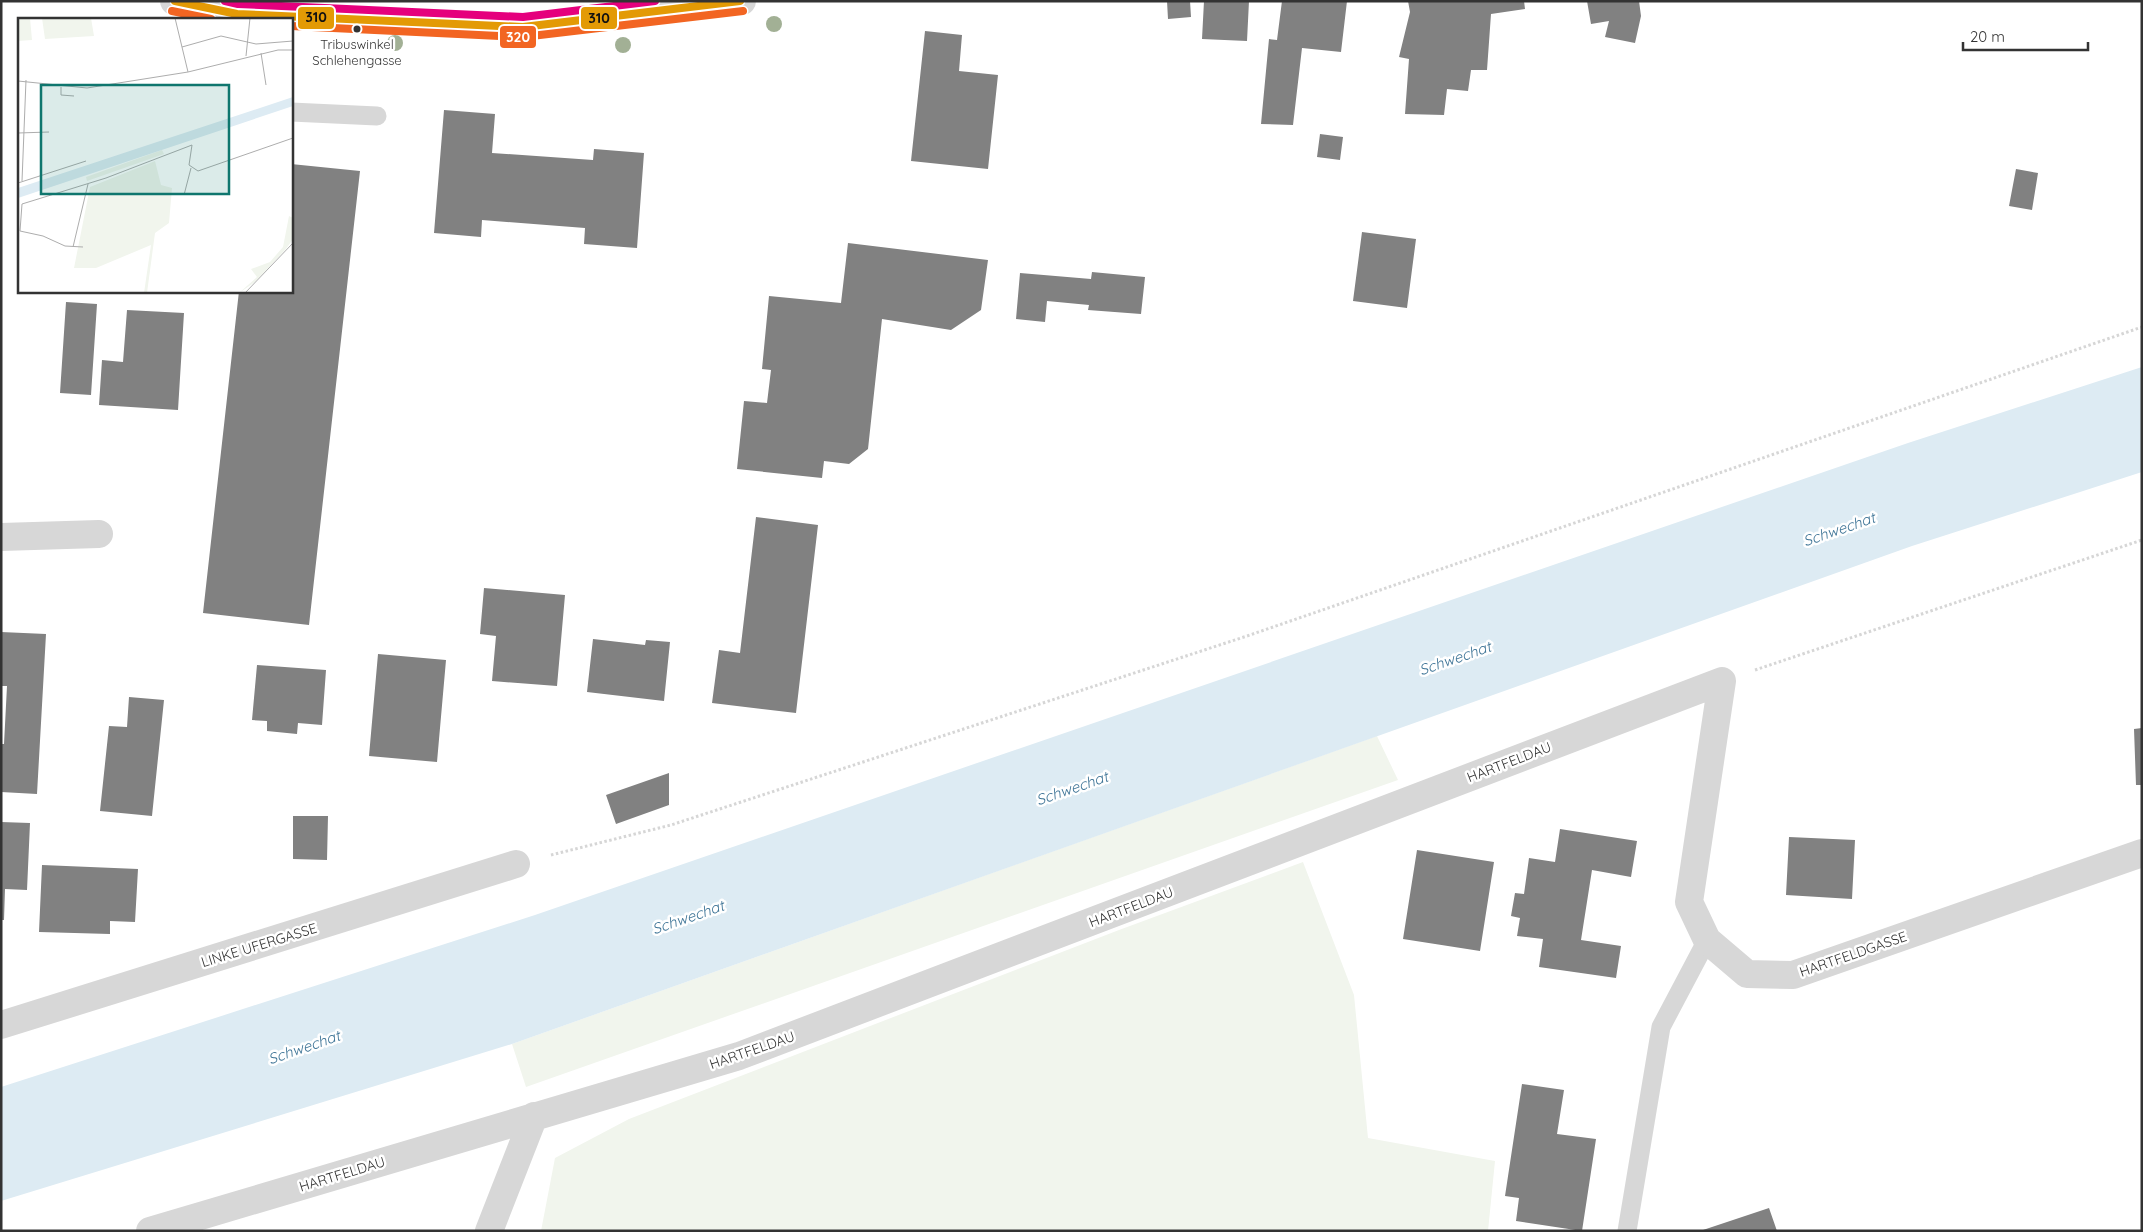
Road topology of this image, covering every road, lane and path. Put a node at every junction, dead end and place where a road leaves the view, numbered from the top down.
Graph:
1 (174, 1) edge
2 (742, 1) edge
3 (236, 16) edge
4 (284, 18) edge
5 (292, 18) edge
6 (292, 112) edge
7 (376, 116) dead end
8 (2142, 327) edge
9 (100, 534) dead end
10 (1, 537) edge
11 (2142, 540) edge
12 (1722, 681) junction
13 (2142, 853) edge
14 (516, 864) joint
15 (1707, 940) junction
16 (1, 1025) edge
17 (534, 1116) junction
18 (150, 1231) edge
19 (489, 1231) edge
20 (1627, 1231) edge

1 - 3 street
2 - 5 street
3 - 4 street
6 - 7 lane
8 - 14 path
9 - 10 street
11 - 12 path
12 - 15 street, HARTFELDGASSE
12 - 17 street, HARTFELDAU
13 - 15 street, HARTFELDGASSE
14 - 16 street, LINKE UFERGASSE
15 - 20 lane
17 - 18 street, HARTFELDAU
17 - 19 street

